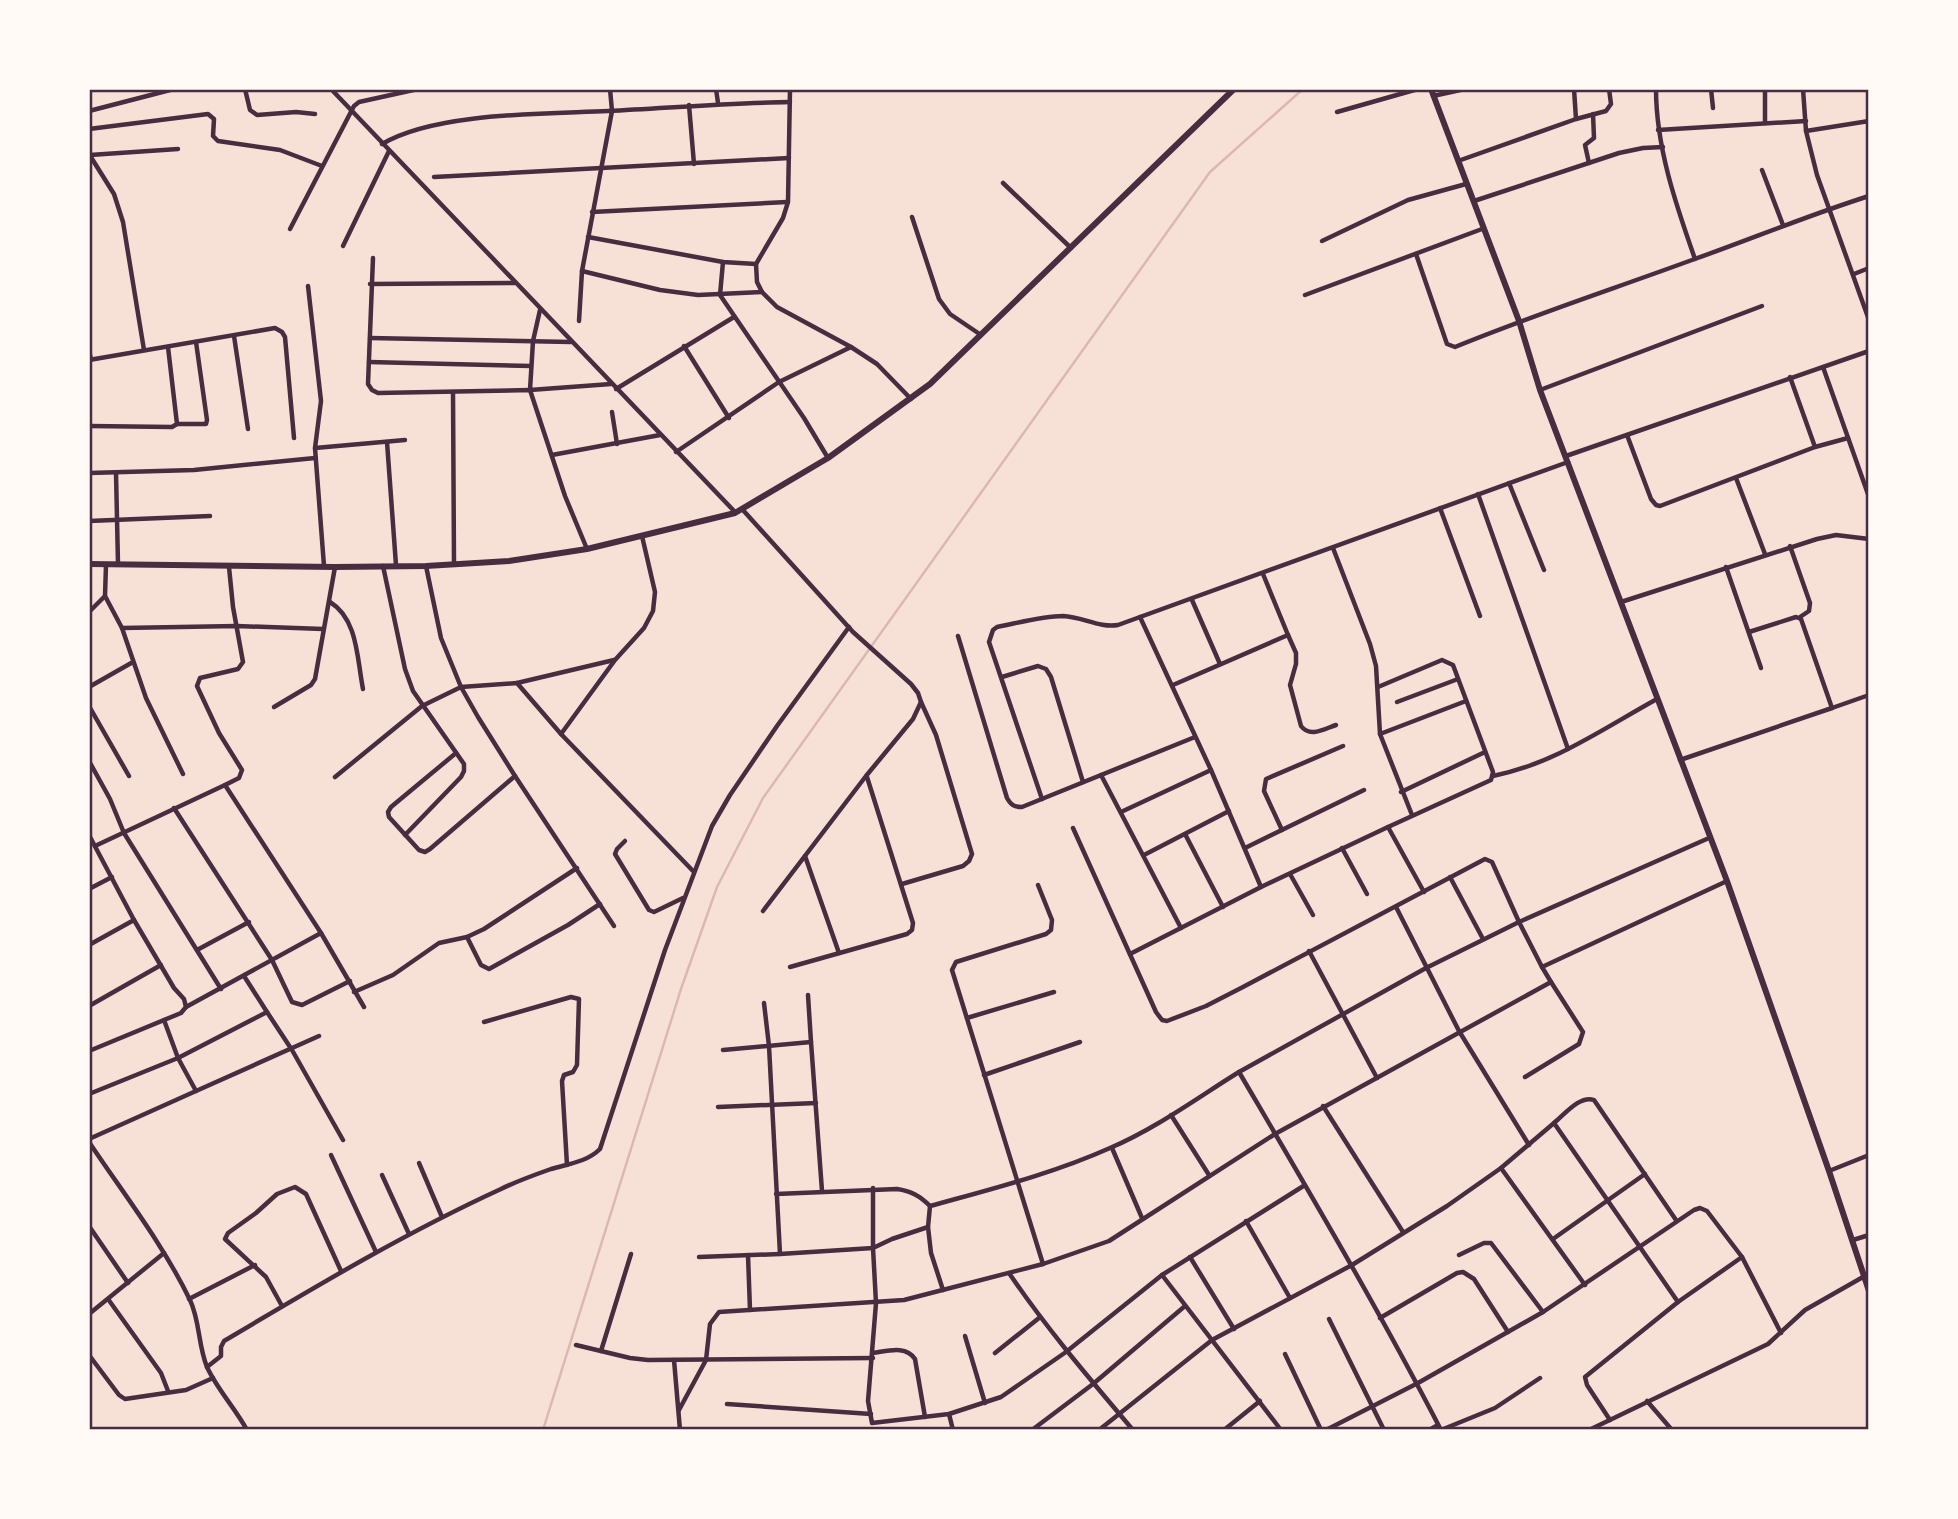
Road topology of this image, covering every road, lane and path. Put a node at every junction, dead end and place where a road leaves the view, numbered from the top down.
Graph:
1 (174, 89) edge
2 (245, 89) edge
3 (331, 89) edge
4 (418, 89) edge
5 (610, 89) edge
6 (716, 89) edge
7 (790, 89) edge
8 (1234, 89) edge
9 (1418, 89) edge
10 (1465, 89) edge
11 (1574, 89) edge
12 (1609, 89) edge
13 (1656, 89) edge
14 (1711, 89) edge
15 (1765, 89) edge
16 (1803, 89) edge
17 (1432, 92) edge
18 (790, 102) junction
19 (718, 103) junction
20 (689, 105) junction
21 (354, 106) junction
22 (1713, 108) dead end
23 (89, 111) edge
24 (612, 111) junction
25 (1337, 112) dead end
26 (315, 114) dead end
27 (1593, 114) junction
28 (1576, 119) junction
29 (1805, 121) junction
30 (1869, 121) edge
31 (1765, 123) junction
32 (89, 129) edge
33 (1658, 130) junction
34 (1806, 131) junction
35 (387, 141) junction
36 (1662, 147) junction
37 (178, 149) dead end
38 (389, 151) junction
39 (90, 154) edge
40 (789, 158) junction
41 (1458, 161) junction
42 (1589, 163) junction
43 (694, 164) junction
44 (322, 166) junction
45 (600, 169) junction
46 (1762, 170) dead end
47 (434, 177) dead end
48 (1003, 183) dead end
49 (1466, 184) junction
50 (1869, 196) edge
51 (788, 202) junction
52 (1473, 202) junction
53 (1830, 208) junction
54 (592, 212) junction
55 (912, 217) dead end
56 (1783, 225) junction
57 (290, 229) dead end
58 (1482, 229) junction
59 (588, 237) junction
60 (1322, 241) dead end
61 (343, 246) dead end
62 (1071, 248) junction
63 (1416, 254) junction
64 (373, 258) dead end
65 (1695, 259) junction
66 (723, 262) junction
67 (756, 264) junction
68 (1869, 268) edge
69 (582, 271) junction
70 (1854, 274) junction
71 (515, 283) junction
72 (370, 284) junction
73 (308, 286) dead end
74 (762, 292) junction
75 (720, 295) junction
76 (1305, 295) dead end
77 (1762, 306) dead end
78 (540, 309) junction
79 (734, 317) junction
80 (1869, 320) edge
81 (579, 321) dead end
82 (1519, 321) junction
83 (981, 335) junction
84 (234, 336) junction
85 (370, 338) junction
86 (533, 341) junction
87 (196, 342) junction
88 (572, 342) junction
89 (684, 346) junction
90 (168, 347) junction
91 (852, 347) junction
92 (89, 350) edge
93 (144, 350) junction
94 (1869, 351) edge
95 (90, 360) edge
96 (369, 362) junction
97 (531, 366) junction
98 (1823, 367) junction
99 (1790, 377) junction
100 (779, 382) junction
101 (614, 386) junction
102 (530, 390) junction
103 (1540, 390) junction
104 (453, 392) junction
105 (911, 399) junction
106 (612, 412) dead end
107 (729, 418) junction
108 (177, 424) junction
109 (89, 426) edge
110 (248, 429) dead end
111 (660, 435) junction
112 (1627, 435) junction
113 (294, 438) dead end
114 (1848, 438) junction
115 (405, 440) dead end
116 (387, 442) junction
117 (617, 443) junction
118 (1815, 447) junction
119 (315, 448) junction
120 (676, 452) junction
121 (552, 455) junction
122 (315, 458) junction
123 (828, 458) junction
124 (1568, 459) junction
125 (116, 472) junction
126 (89, 473) edge
127 (1737, 478) junction
128 (1509, 483) junction
129 (1478, 494) junction
130 (1869, 497) edge
131 (1440, 508) junction
132 (738, 511) junction
133 (210, 516) dead end
134 (89, 520) edge
135 (119, 520) junction
136 (642, 536) junction
137 (1869, 539) edge
138 (1790, 546) junction
139 (1333, 548) junction
140 (587, 549) junction
141 (1765, 554) junction
142 (89, 564) edge
143 (454, 564) junction
144 (106, 565) junction
145 (118, 565) junction
146 (396, 565) junction
147 (324, 566) junction
148 (383, 566) junction
149 (426, 566) junction
150 (229, 567) junction
151 (335, 567) junction
152 (1726, 567) junction
153 (1544, 570) dead end
154 (1263, 574) junction
155 (106, 596) junction
156 (1192, 600) junction
157 (1621, 601) junction
158 (330, 602) junction
159 (89, 612) edge
160 (1480, 615) dead end
161 (1140, 617) junction
162 (1799, 618) junction
163 (237, 626) junction
164 (849, 627) junction
165 (122, 628) junction
166 (323, 629) junction
167 (1749, 632) junction
168 (1288, 635) junction
169 (958, 636) dead end
170 (615, 660) junction
171 (133, 662) junction
172 (1220, 664) junction
173 (1761, 668) dead end
174 (1002, 677) junction
175 (1458, 679) junction
176 (517, 683) junction
177 (1172, 685) junction
178 (89, 687) edge
179 (461, 687) junction
180 (1378, 687) junction
181 (363, 689) dead end
182 (1869, 695) edge
183 (1657, 699) junction
184 (1466, 701) junction
185 (921, 702) junction
186 (1398, 702) dead end
187 (89, 706) edge
188 (422, 706) junction
189 (274, 707) dead end
190 (1832, 708) junction
191 (1336, 725) dead end
192 (561, 734) junction
193 (1380, 734) junction
194 (1195, 737) junction
195 (1343, 746) dead end
196 (1568, 749) junction
197 (1485, 752) junction
198 (456, 753) junction
199 (1680, 760) junction
200 (89, 761) edge
201 (1211, 770) junction
202 (183, 774) dead end
203 (1101, 775) junction
204 (129, 776) dead end
205 (515, 776) junction
206 (866, 776) junction
207 (1493, 776) junction
208 (335, 777) dead end
209 (1083, 782) junction
210 (225, 785) junction
211 (1364, 790) dead end
212 (1401, 792) junction
213 (1042, 799) junction
214 (174, 808) junction
215 (1229, 811) junction
216 (1121, 812) junction
217 (1412, 815) junction
218 (1388, 827) junction
219 (1073, 828) dead end
220 (1282, 830) junction
221 (124, 833) junction
222 (1185, 834) junction
223 (89, 835) edge
224 (405, 835) junction
225 (1709, 838) junction
226 (625, 841) dead end
227 (95, 846) junction
228 (1245, 848) junction
229 (1342, 848) junction
230 (1144, 855) junction
231 (805, 856) junction
232 (577, 868) junction
233 (693, 871) junction
234 (1290, 874) junction
235 (112, 877) junction
236 (1450, 877) junction
237 (1727, 881) junction
238 (902, 884) junction
239 (1038, 885) dead end
240 (1261, 887) junction
241 (89, 889) edge
242 (1424, 892) junction
243 (1367, 894) dead end
244 (684, 898) junction
245 (600, 904) junction
246 (1223, 907) junction
247 (1396, 907) junction
248 (763, 911) dead end
249 (1313, 915) dead end
250 (134, 920) junction
251 (250, 922) junction
252 (1519, 922) junction
253 (614, 926) dead end
254 (1181, 928) junction
255 (321, 933) junction
256 (467, 937) junction
257 (1483, 939) junction
258 (89, 945) edge
259 (197, 950) junction
260 (1309, 951) junction
261 (839, 953) junction
262 (1130, 954) junction
263 (272, 960) junction
264 (161, 965) junction
265 (790, 967) dead end
266 (1542, 967) junction
267 (1426, 968) junction
268 (244, 976) junction
269 (350, 981) junction
270 (1551, 982) junction
271 (221, 989) junction
272 (355, 992) junction
273 (1054, 992) dead end
274 (808, 995) dead end
275 (764, 1003) dead end
276 (89, 1006) edge
277 (186, 1007) junction
278 (365, 1007) dead end
279 (267, 1012) junction
280 (1341, 1014) junction
281 (967, 1018) junction
282 (164, 1020) junction
283 (484, 1022) dead end
284 (1459, 1031) junction
285 (319, 1037) dead end
286 (811, 1041) junction
287 (1080, 1042) dead end
288 (769, 1046) junction
289 (292, 1050) junction
290 (723, 1050) dead end
291 (89, 1051) edge
292 (178, 1058) junction
293 (1239, 1072) junction
294 (984, 1075) junction
295 (1525, 1077) dead end
296 (1377, 1078) junction
297 (196, 1091) junction
298 (89, 1094) edge
299 (816, 1103) junction
300 (773, 1105) junction
301 (1323, 1106) junction
302 (718, 1107) dead end
303 (1171, 1115) junction
304 (1554, 1123) junction
305 (1275, 1134) junction
306 (89, 1140) edge
307 (343, 1140) dead end
308 (1528, 1145) junction
309 (1112, 1147) junction
310 (331, 1155) dead end
311 (1869, 1155) edge
312 (419, 1163) dead end
313 (567, 1165) junction
314 (1502, 1168) junction
315 (1829, 1171) junction
316 (1645, 1174) junction
317 (382, 1175) dead end
318 (1209, 1175) junction
319 (1018, 1182) junction
320 (1305, 1185) junction
321 (873, 1188) junction
322 (822, 1191) junction
323 (776, 1194) junction
324 (1607, 1202) junction
325 (930, 1206) junction
326 (442, 1217) junction
327 (1142, 1218) junction
328 (1246, 1220) junction
329 (1676, 1220) junction
330 (89, 1226) edge
331 (928, 1227) junction
332 (1403, 1232) junction
333 (409, 1234) junction
334 (1869, 1235) edge
335 (1552, 1239) junction
336 (1853, 1240) junction
337 (1640, 1246) junction
338 (873, 1248) junction
339 (376, 1252) junction
340 (164, 1253) junction
341 (631, 1254) dead end
342 (780, 1254) junction
343 (748, 1255) junction
344 (1459, 1255) dead end
345 (699, 1257) dead end
346 (1190, 1257) junction
347 (1742, 1257) junction
348 (1043, 1264) junction
349 (255, 1265) junction
350 (1352, 1265) junction
351 (341, 1271) junction
352 (1009, 1273) junction
353 (1162, 1275) junction
354 (1863, 1277) junction
355 (128, 1283) junction
356 (1585, 1285) junction
357 (943, 1290) junction
358 (1869, 1291) edge
359 (189, 1298) junction
360 (1290, 1298) junction
361 (108, 1299) junction
362 (1678, 1302) junction
363 (876, 1303) junction
364 (282, 1306) junction
365 (1185, 1306) junction
366 (750, 1310) junction
367 (1544, 1312) junction
368 (89, 1314) edge
369 (1039, 1318) junction
370 (1380, 1318) junction
371 (1329, 1319) dead end
372 (1234, 1329) junction
373 (1508, 1332) junction
374 (1781, 1333) junction
375 (965, 1336) dead end
376 (1212, 1340) junction
377 (576, 1345) dead end
378 (601, 1351) junction
379 (1066, 1352) junction
380 (995, 1353) dead end
381 (1285, 1354) dead end
382 (89, 1355) edge
383 (873, 1355) junction
384 (674, 1360) junction
385 (706, 1360) junction
386 (208, 1367) junction
387 (213, 1378) junction
388 (1540, 1378) dead end
389 (1418, 1383) junction
390 (1093, 1384) junction
391 (168, 1391) junction
392 (1260, 1401) junction
393 (1647, 1401) junction
394 (985, 1404) junction
395 (727, 1405) dead end
396 (1373, 1407) junction
397 (679, 1410) junction
398 (949, 1413) junction
399 (871, 1414) junction
400 (1120, 1414) junction
401 (925, 1417) junction
402 (1610, 1420) junction
403 (872, 1423) junction
404 (1440, 1428) edge
405 (247, 1430) edge
406 (680, 1430) edge
407 (871, 1430) edge
408 (953, 1430) edge
409 (1032, 1430) edge
410 (1099, 1430) edge
411 (1133, 1430) edge
412 (1224, 1430) edge
413 (1281, 1430) edge
414 (1323, 1430) edge
415 (1384, 1430) edge
416 (1429, 1430) edge
417 (1589, 1430) edge
418 (1672, 1430) edge

1 - 23 street
2 - 26 street
3 - 21 street
4 - 21 street
5 - 24 street
6 - 19 street
7 - 18 street
8 - 62 main road
9 - 25 street
10 - 17 street
11 - 28 street
12 - 27 street
13 - 33 street
14 - 22 street
15 - 31 street
16 - 29 street
17 - 41 main road
18 - 19 street
18 - 40 street
19 - 20 street
20 - 24 street
20 - 43 street
21 - 35 street
21 - 44 street
24 - 35 street
24 - 45 street
27 - 28 street
27 - 42 street
28 - 41 street
29 - 31 street
29 - 34 street
30 - 34 street
31 - 33 street
32 - 44 street
33 - 36 street
34 - 53 street
35 - 38 street
36 - 42 street
36 - 65 street
37 - 39 street
38 - 61 street
38 - 71 street
39 - 93 street
40 - 43 street
40 - 51 street
41 - 49 main road
42 - 52 street
43 - 45 street
44 - 57 street
45 - 47 street
45 - 54 street
46 - 56 street
48 - 62 street
49 - 52 main road
49 - 60 street
50 - 53 street
51 - 54 street
51 - 67 street
52 - 58 main road
53 - 56 street
53 - 70 street
54 - 59 street
55 - 83 street
56 - 65 street
58 - 63 street
58 - 82 main road
59 - 66 street
59 - 69 street
62 - 83 main road
63 - 76 street
63 - 82 street
64 - 72 street
65 - 82 street
66 - 67 street
66 - 75 street
67 - 74 street
68 - 70 street
69 - 75 street
69 - 81 street
70 - 80 street
71 - 72 street
71 - 78 street
72 - 85 street
73 - 119 street
74 - 75 street
74 - 91 street
75 - 79 street
77 - 103 street
78 - 86 street
78 - 88 street
79 - 89 street
79 - 100 street
82 - 103 main road
83 - 105 main road
84 - 87 street
84 - 110 street
84 - 113 street
85 - 86 street
85 - 96 street
86 - 88 street
86 - 97 street
87 - 90 street
87 - 108 street
88 - 101 street
89 - 101 street
89 - 107 street
90 - 93 street
90 - 108 street
91 - 100 street
91 - 105 street
92 - 95 street
93 - 95 street
94 - 98 street
96 - 97 street
96 - 104 street
97 - 102 street
98 - 99 street
98 - 114 street
99 - 112 street
99 - 118 street
100 - 107 street
100 - 123 street
101 - 102 street
101 - 111 street
102 - 104 street
102 - 121 street
103 - 124 main road
104 - 143 street
105 - 123 main road
106 - 117 street
107 - 120 street
108 - 109 street
111 - 117 street
111 - 120 street
112 - 124 street
112 - 127 street
114 - 118 street
114 - 130 street
115 - 116 street
116 - 119 street
116 - 146 street
117 - 121 street
118 - 127 street
119 - 122 street
120 - 132 street
121 - 140 street
122 - 125 street
122 - 147 street
123 - 132 main road
124 - 128 street
124 - 157 main road
125 - 126 street
125 - 135 street
127 - 141 street
128 - 129 street
128 - 153 street
129 - 131 street
129 - 196 street
131 - 139 street
131 - 160 street
132 - 136 main road
132 - 164 street
133 - 135 street
134 - 135 street
135 - 145 street
136 - 140 main road
136 - 170 street
137 - 138 street
138 - 141 street
138 - 162 street
139 - 154 street
139 - 180 street
140 - 143 main road
141 - 152 street
142 - 144 main road
143 - 149 main road
144 - 145 main road
144 - 155 street
145 - 150 main road
146 - 148 main road
146 - 149 main road
147 - 150 main road
147 - 151 main road
148 - 151 main road
148 - 188 street
149 - 179 street
150 - 163 street
151 - 158 street
152 - 157 street
152 - 167 street
154 - 156 street
154 - 168 street
155 - 159 street
155 - 165 street
156 - 161 street
156 - 172 street
157 - 183 main road
158 - 166 street
158 - 181 street
161 - 174 street
161 - 177 street
162 - 167 street
162 - 190 street
163 - 165 street
163 - 166 street
163 - 210 street
164 - 185 street
164 - 233 street
165 - 171 street
166 - 189 street
167 - 173 street
168 - 172 street
168 - 191 street
169 - 213 street
170 - 176 street
170 - 192 street
171 - 178 street
171 - 202 street
172 - 177 street
174 - 209 street
174 - 213 street
175 - 180 street
175 - 184 street
175 - 186 street
176 - 179 street
176 - 192 street
177 - 194 street
179 - 188 street
179 - 205 street
180 - 193 street
182 - 190 street
183 - 196 street
183 - 199 main road
184 - 193 street
184 - 197 street
185 - 206 street
185 - 238 street
187 - 204 street
188 - 198 street
188 - 208 street
190 - 199 street
192 - 233 street
193 - 212 street
194 - 201 street
194 - 203 street
195 - 220 street
196 - 207 street
197 - 207 street
197 - 212 street
198 - 224 street
198 - 224 street
199 - 225 main road
200 - 221 street
201 - 215 street
201 - 216 street
203 - 209 street
203 - 216 street
205 - 224 street
205 - 232 street
206 - 231 street
206 - 238 street
207 - 217 street
209 - 213 street
210 - 214 street
210 - 255 street
211 - 220 street
212 - 217 street
214 - 221 street
214 - 251 street
215 - 222 street
215 - 228 street
216 - 230 street
217 - 218 street
218 - 229 street
218 - 242 street
219 - 262 street
220 - 228 street
221 - 227 street
221 - 259 street
222 - 230 street
222 - 246 street
223 - 227 street
225 - 237 main road
225 - 252 street
226 - 244 street
227 - 235 street
228 - 240 street
229 - 234 street
229 - 243 street
230 - 254 street
231 - 248 street
231 - 261 street
232 - 245 street
232 - 256 street
233 - 244 street
234 - 240 street
234 - 249 street
235 - 241 street
235 - 250 street
236 - 242 street
236 - 252 street
236 - 257 street
237 - 266 street
237 - 315 main road
238 - 261 street
239 - 281 street
240 - 246 street
242 - 247 street
244 - 313 street
245 - 253 street
245 - 256 street
246 - 254 street
247 - 260 street
247 - 267 street
250 - 258 street
250 - 264 street
251 - 259 street
251 - 263 street
252 - 257 street
252 - 266 street
254 - 262 street
255 - 263 street
255 - 269 street
256 - 272 street
257 - 267 street
259 - 271 street
260 - 262 street
260 - 280 street
261 - 265 street
263 - 268 street
263 - 269 street
264 - 276 street
264 - 277 street
266 - 270 street
267 - 280 street
267 - 284 street
268 - 271 street
268 - 279 street
269 - 272 street
270 - 284 street
270 - 295 street
271 - 277 street
272 - 278 street
273 - 281 street
274 - 286 street
275 - 288 street
277 - 282 street
279 - 289 street
279 - 292 street
280 - 293 street
280 - 296 street
281 - 294 street
282 - 291 street
282 - 292 street
283 - 313 street
284 - 296 street
284 - 308 street
285 - 289 street
286 - 288 street
286 - 299 street
287 - 294 street
288 - 290 street
288 - 300 street
289 - 297 street
289 - 307 street
292 - 297 street
292 - 298 street
293 - 303 street
293 - 305 street
294 - 319 street
296 - 301 street
297 - 306 street
299 - 300 street
299 - 322 street
300 - 302 street
300 - 323 street
301 - 305 street
301 - 332 street
303 - 309 street
303 - 318 street
304 - 308 street
304 - 316 street
304 - 324 street
305 - 318 street
305 - 320 street
306 - 340 street
308 - 314 street
309 - 319 street
309 - 327 street
310 - 339 street
311 - 315 street
312 - 326 street
313 - 326 street
314 - 332 street
314 - 335 street
315 - 336 main road
316 - 324 street
316 - 329 street
317 - 333 street
318 - 327 street
319 - 325 street
319 - 348 street
320 - 328 street
320 - 350 street
321 - 322 street
321 - 325 street
321 - 338 street
322 - 323 street
323 - 342 street
324 - 335 street
324 - 337 street
325 - 331 street
326 - 333 street
327 - 348 street
328 - 346 street
328 - 360 street
329 - 337 street
329 - 347 street
330 - 355 street
331 - 338 street
331 - 357 street
332 - 350 street
333 - 339 street
334 - 336 street
335 - 356 street
336 - 354 main road
337 - 356 street
337 - 362 street
338 - 342 street
338 - 363 street
339 - 351 street
340 - 355 street
340 - 359 street
341 - 378 street
342 - 343 street
343 - 345 street
343 - 366 street
344 - 367 street
346 - 353 street
346 - 372 street
347 - 362 street
347 - 374 street
348 - 352 street
349 - 351 street
349 - 359 street
349 - 364 street
350 - 360 street
350 - 370 street
351 - 364 street
352 - 357 street
352 - 369 street
353 - 365 street
353 - 379 street
354 - 358 main road
354 - 374 street
355 - 361 street
356 - 367 street
357 - 363 street
359 - 386 street
360 - 372 street
361 - 368 street
361 - 391 street
362 - 402 street
363 - 366 street
363 - 383 street
364 - 386 street
365 - 376 street
365 - 390 street
366 - 385 street
367 - 373 street
369 - 379 street
369 - 380 street
370 - 373 street
370 - 389 street
371 - 396 street
372 - 376 street
373 - 389 street
374 - 393 street
375 - 394 street
376 - 392 street
376 - 400 street
377 - 378 street
378 - 384 street
379 - 390 street
379 - 394 street
381 - 414 street
382 - 391 street
383 - 385 street
383 - 399 street
383 - 401 street
384 - 385 street
384 - 397 street
385 - 397 street
386 - 387 street
387 - 391 street
387 - 405 street
388 - 404 street
389 - 396 street
389 - 404 street
390 - 400 street
390 - 409 street
392 - 412 street
392 - 413 street
393 - 402 street
393 - 418 street
394 - 398 street
395 - 399 street
396 - 414 street
396 - 415 street
397 - 406 street
398 - 401 street
398 - 408 street
399 - 403 street
400 - 410 street
400 - 411 street
401 - 403 street
402 - 417 street
403 - 407 street
404 - 416 street

